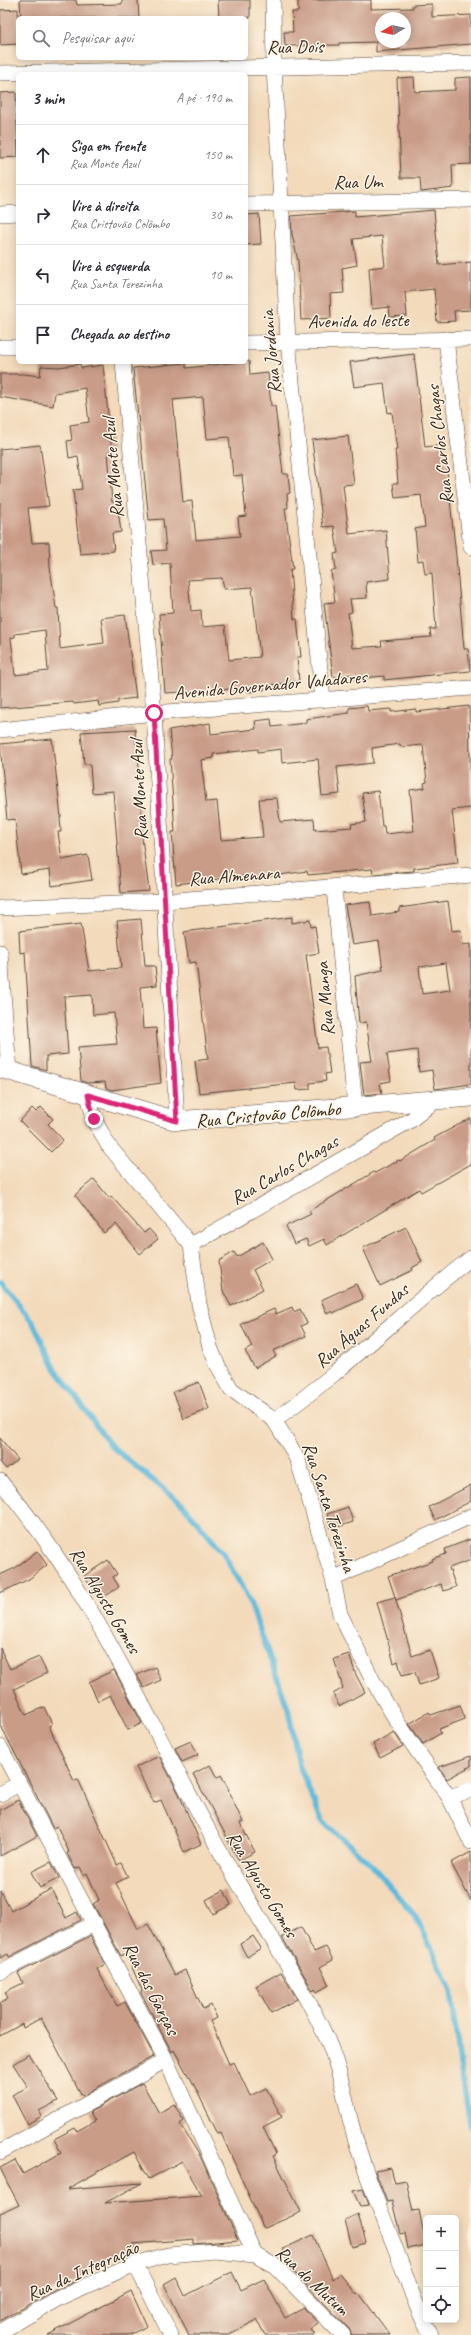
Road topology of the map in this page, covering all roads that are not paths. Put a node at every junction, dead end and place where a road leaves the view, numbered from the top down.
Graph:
1 (273, 0) edge
2 (471, 63) edge
3 (274, 66) junction
4 (39, 72) edge
5 (0, 73) edge
6 (16, 73) edge
7 (471, 200) edge
8 (281, 202) junction
9 (248, 204) edge
10 (16, 213) edge
11 (0, 214) edge
12 (446, 339) junction
13 (471, 339) edge
14 (248, 342) edge
15 (288, 342) junction
16 (0, 347) edge
17 (16, 347) edge
18 (123, 364) edge
19 (471, 547) edge
20 (471, 688) edge
21 (323, 700) junction
22 (154, 713) junction
23 (0, 730) edge
24 (471, 875) edge
25 (334, 888) junction
26 (165, 901) junction
27 (0, 908) edge
28 (0, 952) edge
29 (4, 1070) edge
30 (88, 1095) junction
31 (471, 1097) edge
32 (436, 1100) junction
33 (354, 1107) junction
34 (177, 1121) junction
35 (191, 1245) junction
36 (471, 1258) edge
37 (274, 1420) junction
38 (0, 1481) edge
39 (471, 1516) edge
40 (334, 1580) junction
41 (0, 1747) edge
42 (19, 1784) junction
43 (471, 1790) edge
44 (0, 1794) edge
45 (449, 1797) junction
46 (471, 1842) edge
47 (95, 1923) junction
48 (0, 1972) edge
49 (166, 2060) junction
50 (0, 2152) edge
51 (255, 2255) junction
52 (135, 2264) junction
53 (0, 2332) edge
54 (171, 2335) edge
55 (343, 2335) edge
56 (431, 2335) edge

1 - 3 street, Rua Jordania
2 - 3 street, Rua Dois
3 - 4 street, Rua Dois
3 - 8 street, Rua Jordania
5 - 6 street, Rua Dois
7 - 8 street, Rua Um
8 - 9 street, Rua Um
8 - 15 street, Rua Jordania
10 - 11 street
12 - 13 street, Avenida do leste
12 - 15 street, Avenida do leste
12 - 19 street, Rua Carlos Chagas
14 - 15 street, Avenida do leste
15 - 21 street, Rua Jordania
16 - 17 street
18 - 22 street, Rua Monte Azul
20 - 21 street, Avenida Governador Valadares
21 - 22 street, Avenida Governador Valadares
22 - 23 street, Avenida Governador Valadares
22 - 26 street, Rua Monte Azul
24 - 25 street, Rua Almenara
25 - 26 street, Rua Almenara
25 - 33 street, Rua Manga
26 - 27 street, Rua Almenara
26 - 34 street, Rua Monte Azul
28 - 29 street
29 - 30 street, Rua Cristovão Colômbo
30 - 34 street, Rua Cristovão Colômbo
30 - 35 street
31 - 32 street, Rua Cristovão Colômbo
32 - 33 street, Rua Cristovão Colômbo
32 - 35 street, Rua Carlos Chagas
33 - 34 street, Rua Cristovão Colômbo
35 - 37 street, Rua Santa Terezinha
36 - 37 street, Rua Águas Fundas
37 - 40 street, Rua Santa Terezinha
38 - 56 street, Rua Algusto Gomes
39 - 40 street
40 - 45 street, Rua Santa Terezinha
41 - 42 street, Rua das Garças
42 - 44 street
42 - 47 street, Rua das Garças
43 - 45 street
45 - 46 street, Rua Santa Terezinha
47 - 48 street
47 - 49 street, Rua das Garças
49 - 50 street
49 - 51 street, Rua das Garças
51 - 52 street, Rua da Integração
51 - 55 street, Rua do Mutum
52 - 53 street, Rua da Integração
52 - 54 street

